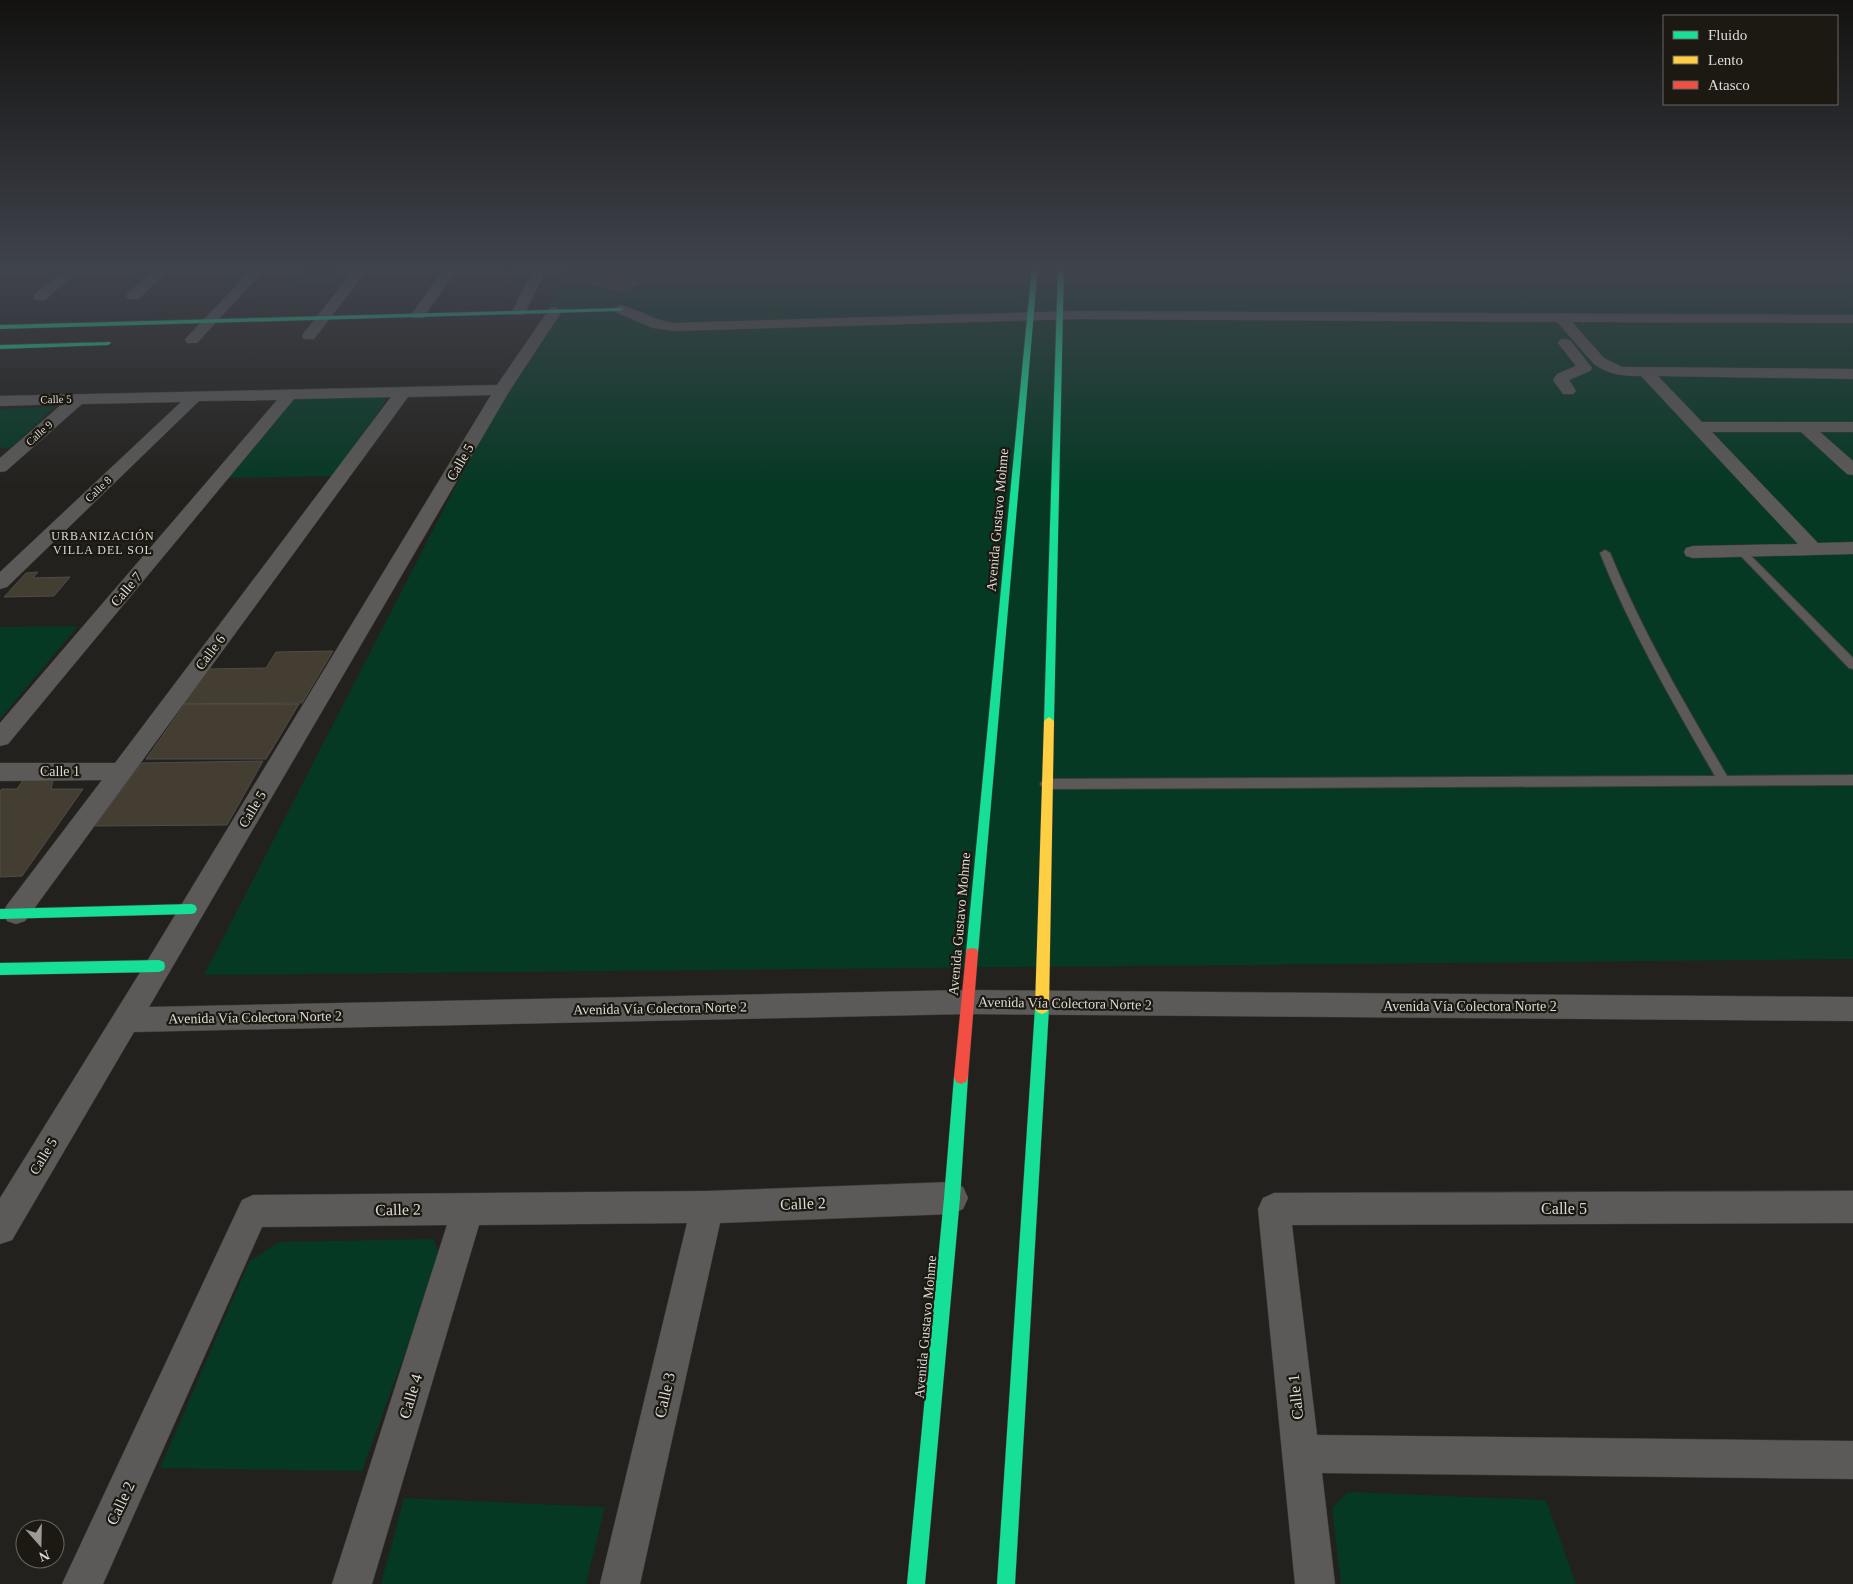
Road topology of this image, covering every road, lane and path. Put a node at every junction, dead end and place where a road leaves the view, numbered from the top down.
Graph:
1 (530, 340) edge
2 (1029, 340) edge
3 (1058, 340) edge
4 (1562, 340) edge
5 (1582, 340) edge
6 (115, 343) dead end
7 (0, 346) edge
8 (1646, 372) junction
9 (1853, 374) edge
10 (502, 390) junction
11 (404, 391) junction
12 (1568, 391) dead end
13 (290, 394) junction
14 (196, 396) junction
15 (78, 398) junction
16 (0, 401) edge
17 (1698, 427) junction
18 (1805, 427) junction
19 (1853, 427) edge
20 (4, 461) edge
21 (1853, 470) edge
22 (1812, 548) junction
23 (1853, 548) edge
24 (1741, 551) junction
25 (1693, 552) dead end
26 (1605, 553) dead end
27 (0, 583) edge
28 (1853, 666) edge
29 (0, 738) edge
30 (121, 771) junction
31 (0, 772) edge
32 (1853, 780) edge
33 (1724, 781) junction
34 (1046, 784) junction
35 (191, 909) junction
36 (8, 913) edge
37 (159, 966) junction
38 (0, 969) edge
39 (967, 1002) junction
40 (1042, 1003) junction
41 (1853, 1009) edge
42 (126, 1020) junction
43 (952, 1198) junction
44 (708, 1207) junction
45 (1853, 1207) edge
46 (468, 1209) junction
47 (1274, 1210) joint
48 (0, 1228) edge
49 (1302, 1454) junction
50 (1853, 1460) edge
51 (82, 1584) edge
52 (352, 1584) edge
53 (620, 1584) edge
54 (916, 1584) edge
55 (1006, 1584) edge
56 (1315, 1584) edge

1 - 10 street, Calle 5
2 - 39 street, Avenida Gustavo Mohme
3 - 34 street
4 - 12 street
5 - 8 street
6 - 7 street
8 - 9 street
8 - 17 street
10 - 11 street, Calle 5
10 - 35 street, Calle 5
11 - 13 street, Calle 5
11 - 30 street, Calle 6
13 - 14 street, Calle 5
13 - 29 street, Calle 7
14 - 15 street, Calle 5
14 - 27 street, Calle 8
15 - 16 street, Calle 5
15 - 20 street, Calle 9
17 - 18 street
17 - 22 street
18 - 19 street
18 - 21 street
22 - 23 street
22 - 24 street
24 - 25 street
24 - 28 lane
26 - 33 lane
30 - 31 street, Calle 1
30 - 36 street, Calle 6
32 - 33 lane
33 - 34 lane
34 - 40 street
35 - 36 street
35 - 37 street, Calle 5
37 - 38 street
37 - 42 street, Calle 5
39 - 40 street, Avenida Vía Colectora Norte 2
39 - 42 street, Avenida Vía Colectora Norte 2
39 - 43 street, Avenida Gustavo Mohme
40 - 41 street, Avenida Vía Colectora Norte 2
40 - 55 street
42 - 48 street, Calle 5
43 - 44 street, Calle 2
43 - 54 street, Avenida Gustavo Mohme
44 - 46 street, Calle 2
44 - 53 street, Calle 3
45 - 47 street, Calle 5
46 - 51 street, Calle 2
46 - 52 street, Calle 4
47 - 49 street, Calle 1
49 - 50 street
49 - 56 street, Calle 1

